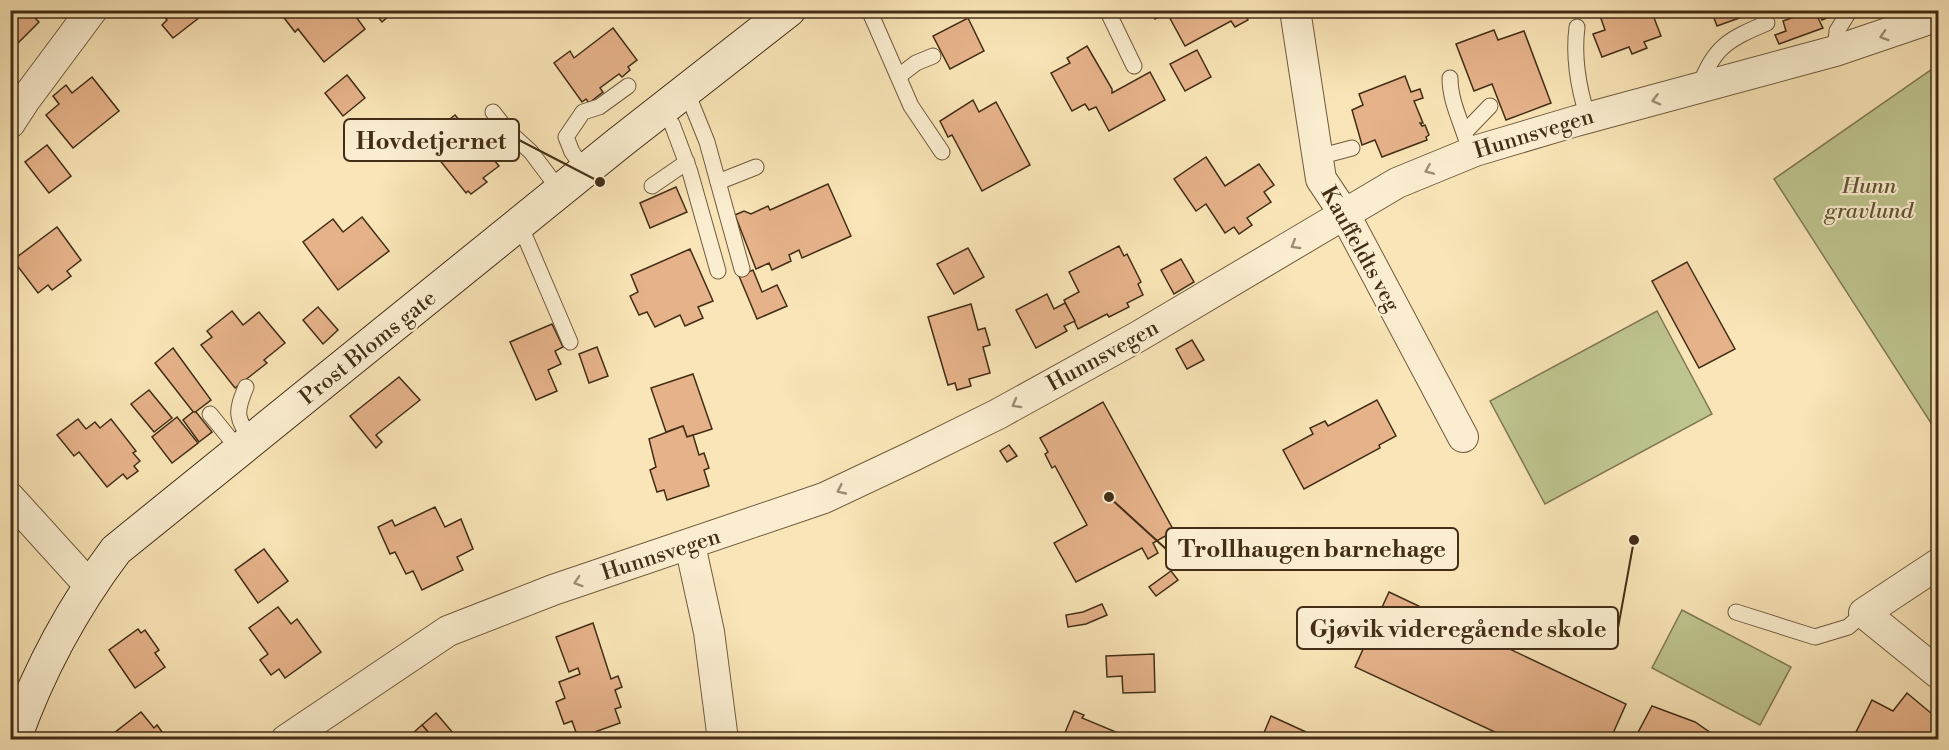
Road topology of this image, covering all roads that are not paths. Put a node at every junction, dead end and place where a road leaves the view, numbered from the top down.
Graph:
1 (92, 10) edge
2 (789, 10) edge
3 (870, 10) edge
4 (1107, 10) edge
5 (1295, 10) edge
6 (1850, 10) edge
7 (1938, 16) edge
8 (1767, 23) dead end
9 (1577, 27) dead end
10 (1835, 51) junction
11 (933, 56) dead end
12 (1134, 66) dead end
13 (898, 76) junction
14 (1450, 78) dead end
15 (628, 86) dead end
16 (1699, 88) junction
17 (686, 90) junction
18 (1490, 106) dead end
19 (493, 112) dead end
20 (1588, 118) junction
21 (10, 123) edge
22 (672, 124) dead end
23 (1468, 142) junction
24 (1352, 148) dead end
25 (942, 152) dead end
26 (1317, 157) junction
27 (687, 162) junction
28 (756, 166) dead end
29 (574, 182) junction
30 (718, 182) junction
31 (652, 186) dead end
32 (1345, 215) junction
33 (520, 225) junction
34 (742, 269) dead end
35 (718, 272) dead end
36 (570, 342) dead end
37 (246, 387) dead end
38 (210, 414) dead end
39 (1463, 437) dead end
40 (246, 446) junction
41 (10, 498) edge
42 (690, 545) junction
43 (1938, 564) edge
44 (89, 585) junction
45 (1736, 612) dead end
46 (1864, 612) junction
47 (1938, 673) edge
48 (14, 740) edge
49 (286, 740) edge
50 (723, 740) edge

1 - 21 street
2 - 17 main road, Prost Bloms gate
3 - 13 lane
4 - 12 lane
5 - 26 street, Kauffeldts veg
6 - 10 lane
7 -> 10 street, Hunnsvegen
8 - 16 lane
9 - 20 lane
10 - 16 street, Hunnsvegen
11 - 13 lane
13 - 25 lane
14 - 23 lane
15 - 29 lane
16 -> 20 street, Hunnsvegen
17 - 29 main road, Prost Bloms gate
17 - 30 lane
18 - 23 lane
19 - 29 lane
20 - 23 street, Hunnsvegen
22 - 27 lane
23 -> 32 street, Hunnsvegen
24 - 26 lane
26 - 32 street, Kauffeldts veg
27 - 31 lane
27 - 35 lane
28 - 30 lane
29 - 33 main road, Prost Bloms gate
30 - 34 lane
32 - 39 street, Kauffeldts veg
32 -> 42 street, Hunnsvegen
33 - 36 lane
33 - 40 main road, Prost Bloms gate
37 - 40 lane
38 - 40 lane
40 - 44 main road, Prost Bloms gate
41 - 44 street
42 -> 49 street, Hunnsvegen
42 - 50 street
43 - 46 street
44 - 48 main road, Prost Bloms gate
45 - 46 lane
46 - 47 street

